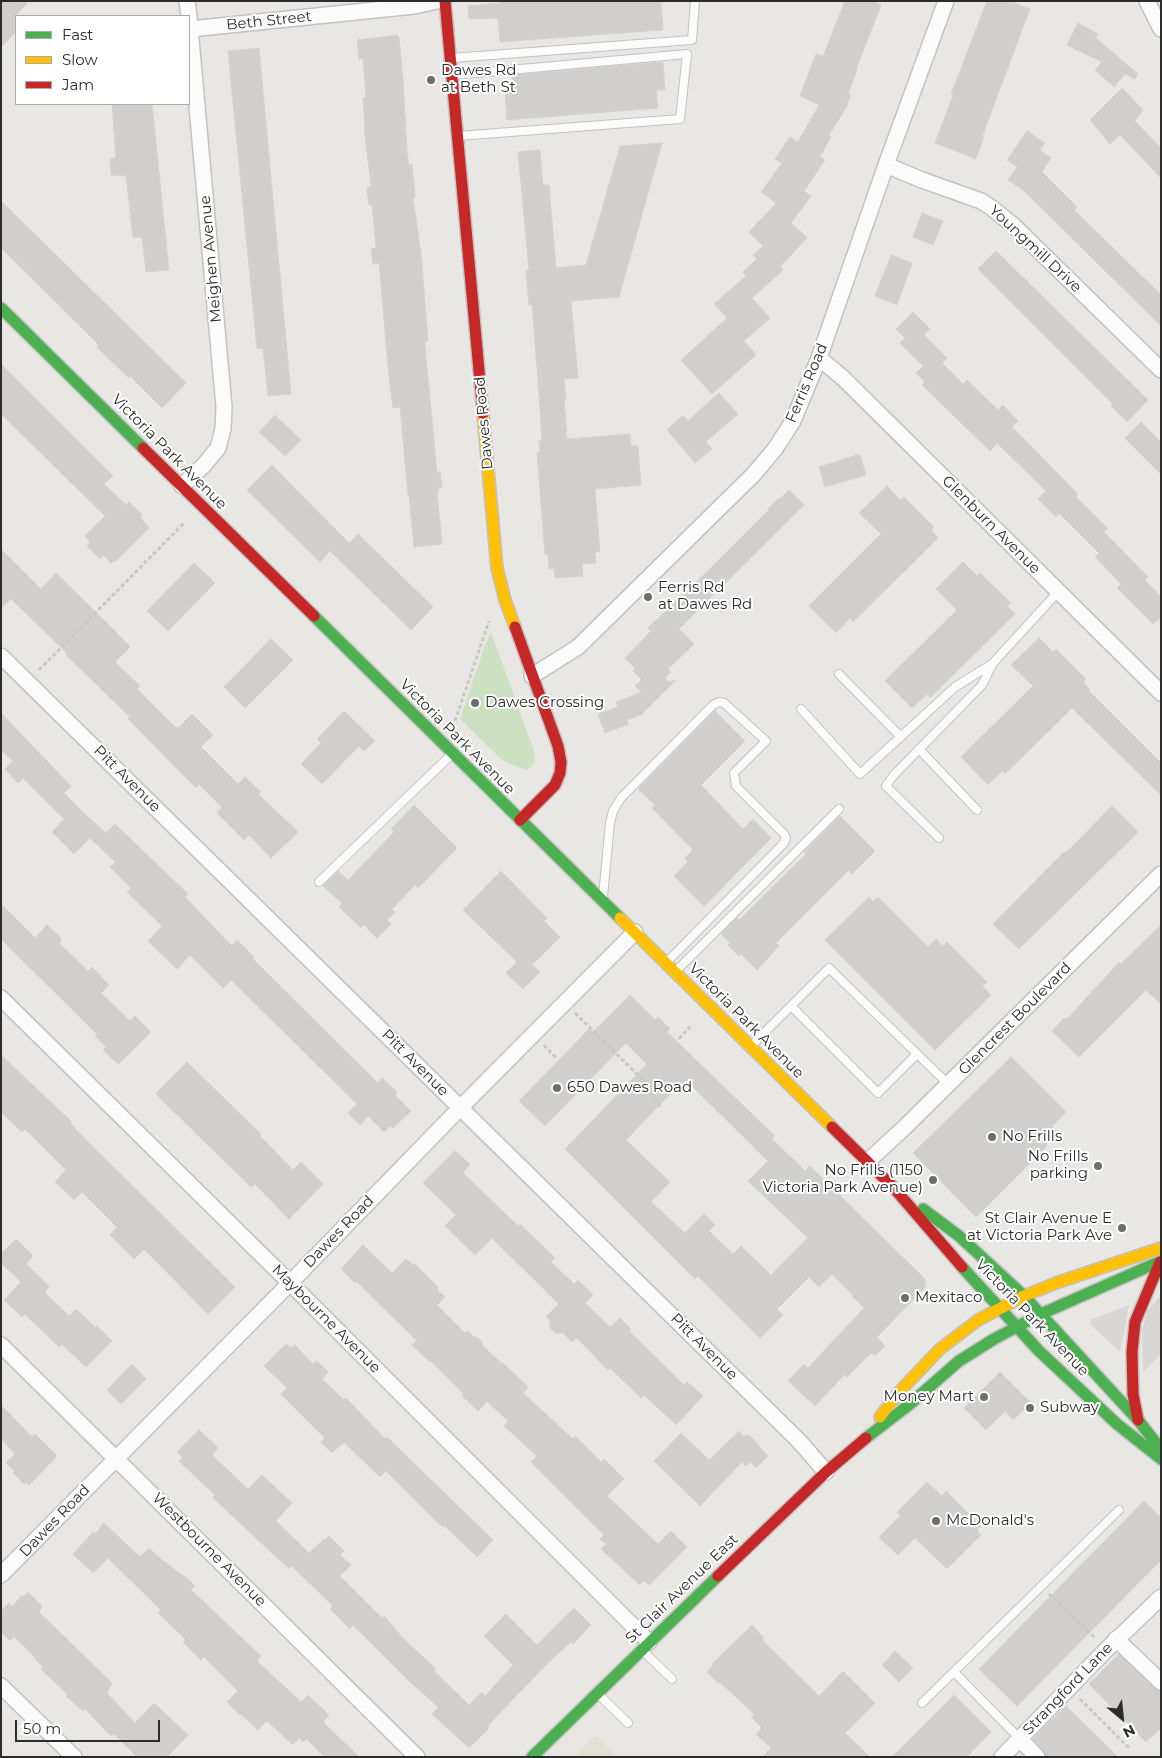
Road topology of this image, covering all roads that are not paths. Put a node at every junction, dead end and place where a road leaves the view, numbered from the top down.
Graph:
1 (187, 1) edge
2 (437, 1) edge
3 (445, 1) edge
4 (695, 1) edge
5 (946, 1) edge
6 (1147, 1) edge
7 (188, 15) edge
8 (190, 21) edge
9 (1161, 29) edge
10 (190, 32) edge
11 (450, 58) junction
12 (452, 75) junction
13 (458, 136) junction
14 (886, 165) junction
15 (1, 308) edge
16 (819, 358) junction
17 (1161, 370) edge
18 (182, 486) junction
19 (1058, 592) junction
20 (993, 662) junction
21 (4, 664) edge
22 (839, 674) dead end
23 (532, 676) junction
24 (1161, 693) edge
25 (801, 709) dead end
26 (901, 737) junction
27 (919, 749) junction
28 (453, 753) junction
29 (839, 809) dead end
30 (977, 810) dead end
31 (520, 820) junction
32 (939, 838) dead end
33 (1161, 874) edge
34 (319, 882) dead end
35 (603, 900) junction
36 (635, 932) junction
37 (666, 963) junction
38 (675, 972) junction
39 (1, 998) edge
40 (791, 1006) junction
41 (751, 1046) junction
42 (917, 1054) junction
43 (948, 1084) junction
44 (460, 1108) junction
45 (867, 1162) junction
46 (893, 1187) junction
47 (1161, 1248) edge
48 (1160, 1262) edge
49 (290, 1283) junction
50 (1024, 1296) junction
51 (999, 1309) junction
52 (1041, 1314) junction
53 (1016, 1327) junction
54 (1, 1344) edge
55 (1138, 1420) junction
56 (856, 1446) junction
57 (1161, 1449) edge
58 (116, 1458) junction
59 (1161, 1459) edge
60 (826, 1472) junction
61 (1118, 1510) dead end
62 (1, 1575) edge
63 (1161, 1597) edge
64 (1112, 1644) junction
65 (645, 1646) junction
66 (954, 1672) junction
67 (672, 1679) dead end
68 (1161, 1682) edge
69 (1, 1686) edge
70 (597, 1693) junction
71 (922, 1703) dead end
72 (628, 1723) dead end
73 (1020, 1739) junction
74 (74, 1757) edge
75 (416, 1757) edge
76 (532, 1757) edge
77 (1002, 1757) edge
78 (1037, 1757) edge

1 - 7 street, Meighen Avenue
2 - 8 street, Beth Street
3 - 11 main road, Dawes Road
4 - 11 lane
5 - 14 street, Ferris Road
6 - 9 street
10 - 18 street, Meighen Avenue
11 - 12 main road, Dawes Road
12 - 13 main road, Dawes Road
12 - 13 lane
13 - 23 main road, Dawes Road
14 - 16 street, Ferris Road
14 - 17 street, Youngmill Drive
15 - 18 main road, Victoria Park Avenue
16 - 19 street, Glenburn Avenue
16 - 23 street, Ferris Road
18 - 28 main road, Victoria Park Avenue
19 - 20 lane
19 - 24 street, Glenburn Avenue
20 - 26 lane
20 - 27 lane
21 - 44 street, Pitt Avenue
22 - 26 lane
23 - 31 main road, Dawes Road
25 - 26 lane
27 - 30 lane
27 - 32 lane
28 - 31 main road, Victoria Park Avenue
28 - 34 lane
29 - 38 lane
31 - 35 main road, Victoria Park Avenue
33 - 43 street, Glencrest Boulevard
35 - 36 main road, Victoria Park Avenue
35 - 37 lane
36 - 37 main road, Victoria Park Avenue
36 - 44 street, Dawes Road
37 - 38 main road, Victoria Park Avenue
38 - 41 main road, Victoria Park Avenue
39 - 49 street, Maybourne Avenue
40 - 41 lane
40 - 42 lane
40 - 42 lane
41 - 45 main road, Victoria Park Avenue
42 - 43 lane
43 - 45 street, Glencrest Boulevard
44 - 49 street, Dawes Road
44 - 60 street, Pitt Avenue
45 - 46 main road, Victoria Park Avenue
46 - 50 main road, Victoria Park Avenue
46 - 51 main road, Victoria Park Avenue
47 - 50 main road, St Clair Avenue East
48 - 52 main road, St Clair Avenue East
48 - 55 main road
49 - 58 street, Dawes Road
49 - 65 street, Maybourne Avenue
50 - 51 main road, St Clair Avenue East
50 - 52 main road, Victoria Park Avenue
51 - 53 main road, Victoria Park Avenue
51 - 56 main road, St Clair Avenue East
52 - 53 main road, St Clair Avenue East
52 - 55 main road, Victoria Park Avenue
53 - 56 main road, St Clair Avenue East
53 - 59 main road, Victoria Park Avenue
54 - 58 street, Westbourne Avenue
55 - 57 main road, Victoria Park Avenue
56 - 60 main road, St Clair Avenue East
58 - 62 street, Dawes Road
58 - 75 street, Westbourne Avenue
60 - 65 main road, St Clair Avenue East
61 - 66 lane
63 - 64 street, Strangford Lane
64 - 68 street, Strangford Lane
64 - 73 street, Strangford Lane
65 - 67 lane
65 - 70 main road, St Clair Avenue East
66 - 71 lane
66 - 73 lane
69 - 74 street
70 - 72 lane
70 - 76 main road, St Clair Avenue East
73 - 77 street, Strangford Lane
73 - 78 street, Strangford Lane

